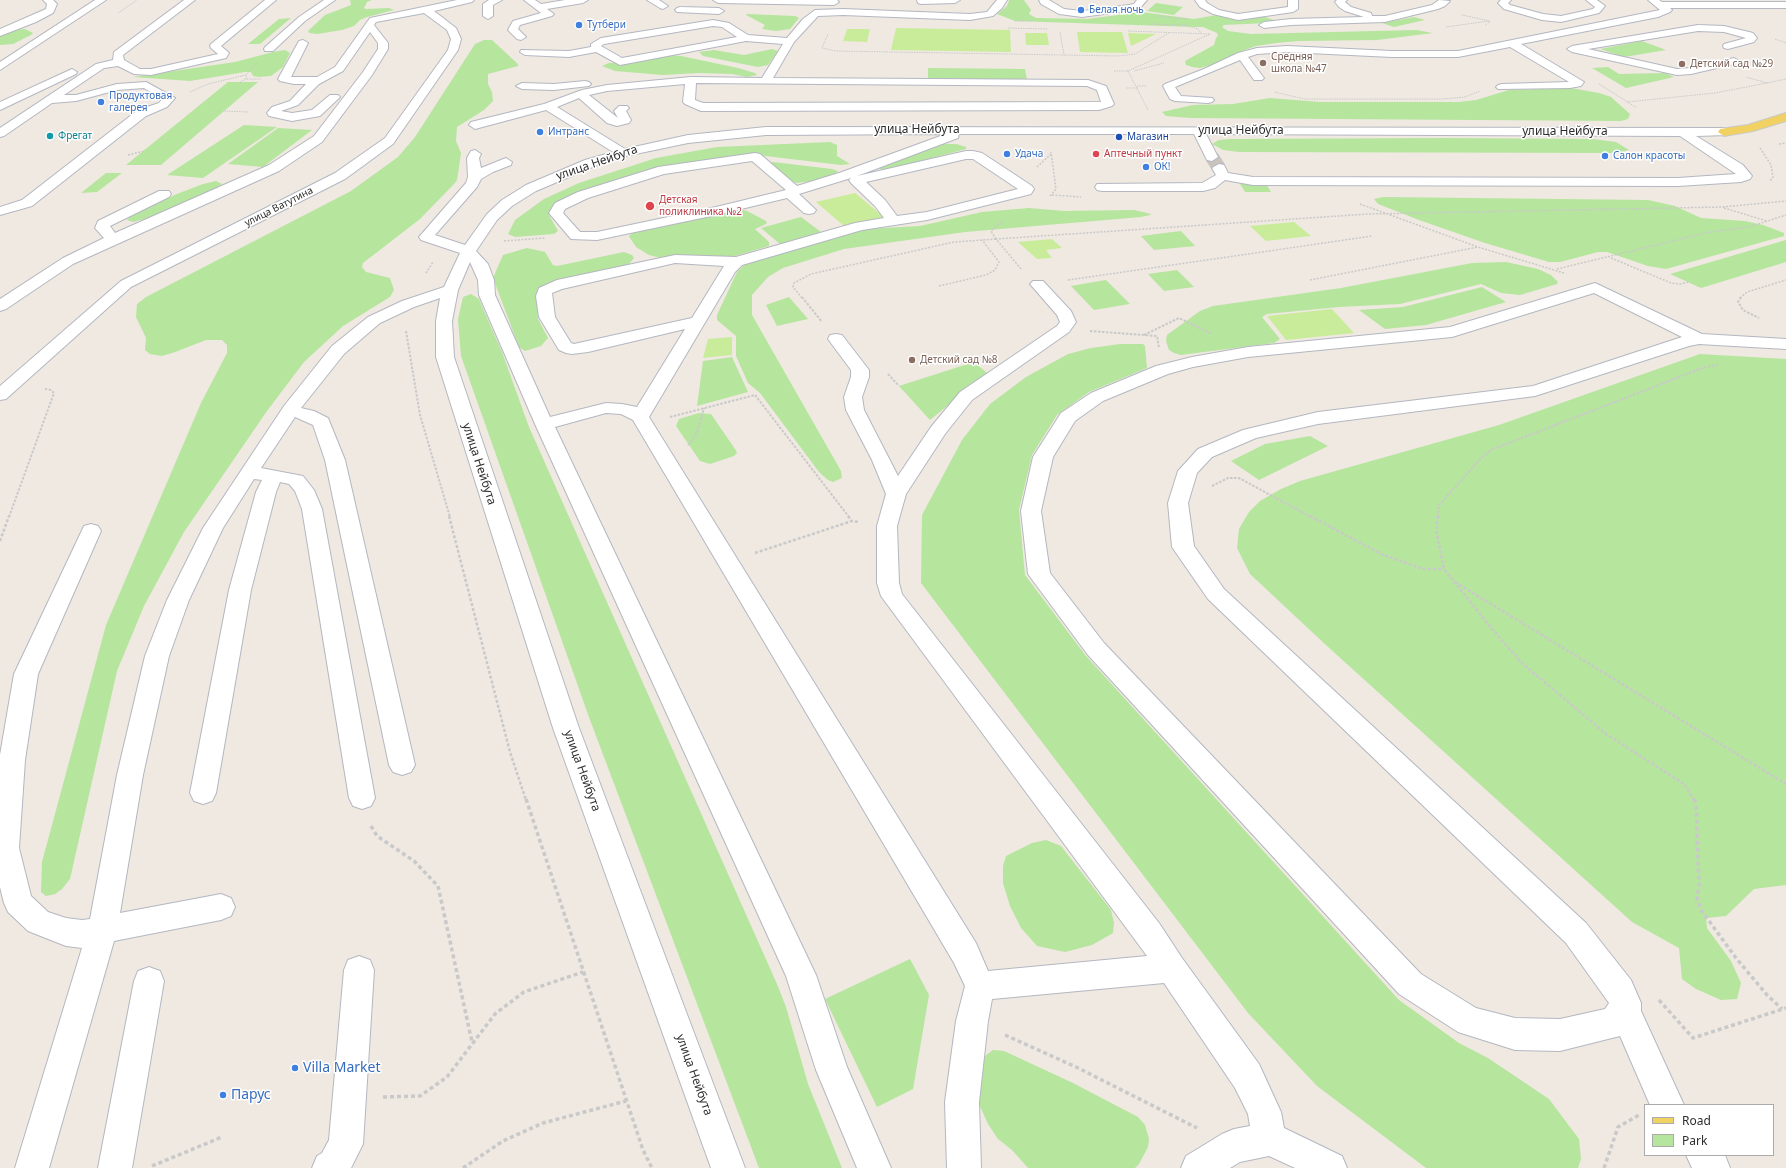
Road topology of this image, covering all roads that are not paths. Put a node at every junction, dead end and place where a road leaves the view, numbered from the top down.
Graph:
1 (48, 0) edge
2 (101, 0) edge
3 (190, 0) edge
4 (271, 0) edge
5 (330, 0) edge
6 (497, 0) edge
7 (529, 0) edge
8 (583, 0) edge
9 (652, 0) edge
10 (718, 0) edge
11 (955, 0) edge
12 (1002, 0) edge
13 (1044, 0) edge
14 (1142, 0) edge
15 (1200, 0) edge
16 (1342, 0) edge
17 (1444, 0) edge
18 (1591, 0) edge
19 (910, 1) dead end
20 (462, 2) edge
21 (843, 2) dead end
22 (1278, 3) dead end
23 (1501, 3) edge
24 (1658, 3) edge
25 (1293, 4) edge
26 (1414, 4) dead end
27 (1786, 5) edge
28 (663, 6) dead end
29 (539, 7) junction
30 (429, 9) junction
31 (1428, 9) junction
32 (680, 10) dead end
33 (728, 12) dead end
34 (797, 14) dead end
35 (812, 15) junction
36 (488, 16) dead end
37 (1385, 18) junction
38 (368, 25) junction
39 (1264, 26) dead end
40 (0, 33) edge
41 (521, 37) dead end
42 (746, 38) junction
43 (1540, 38) junction
44 (790, 41) junction
45 (303, 43) dead end
46 (1513, 44) junction
47 (1728, 46) dead end
48 (29, 48) junction
49 (11, 49) dead end
50 (269, 49) dead end
51 (1572, 49) junction
52 (525, 52) dead end
53 (602, 52) junction
54 (1242, 55) junction
55 (1734, 61) dead end
56 (119, 62) junction
57 (555, 64) dead end
58 (0, 67) edge
59 (94, 67) dead end
60 (347, 71) junction
61 (368, 73) junction
62 (1258, 78) road end
63 (610, 79) dead end
64 (691, 80) junction
65 (765, 80) junction
66 (315, 81) junction
67 (522, 86) dead end
68 (597, 86) junction
69 (1502, 87) road end
70 (581, 94) junction
71 (334, 97) dead end
72 (48, 100) junction
73 (1208, 100) dead end
74 (0, 106) edge
75 (548, 106) junction
76 (622, 108) dead end
77 (1786, 117) edge
78 (476, 125) dead end
79 (968, 130) junction
80 (1198, 131) junction
81 (1724, 132) junction
82 (0, 133) edge
83 (1684, 133) junction
84 (1779, 133) dead end
85 (582, 142) dead end
86 (607, 143) junction
87 (623, 153) junction
88 (475, 154) dead end
89 (506, 162) dead end
90 (1218, 167) junction
91 (475, 177) junction
92 (852, 178) junction
93 (1102, 187) dead end
94 (793, 192) junction
95 (164, 194) dead end
96 (809, 210) dead end
97 (0, 211) edge
98 (893, 220) junction
99 (113, 239) junction
100 (468, 251) junction
101 (737, 262) junction
102 (1038, 284) road end
103 (450, 290) junction
104 (0, 306) edge
105 (698, 321) junction
106 (836, 339) road end
107 (1699, 339) junction
108 (1786, 344) edge
109 (0, 395) edge
110 (290, 410) junction
111 (642, 421) junction
112 (544, 424) junction
113 (248, 473) junction
114 (274, 475) junction
115 (896, 494) junction
116 (91, 531) dead end
117 (402, 765) dead end
118 (203, 793) dead end
119 (362, 798) road end
120 (221, 907) dead end
121 (102, 931) junction
122 (1171, 968) junction
123 (359, 970) dead end
124 (149, 981) dead end
125 (980, 986) junction
126 (1625, 1012) junction
127 (1666, 1104) edge
128 (1269, 1140) junction
129 (1704, 1156) edge
130 (32, 1168) edge
131 (115, 1168) edge
132 (329, 1168) edge
133 (728, 1168) edge
134 (874, 1168) edge
135 (964, 1168) edge
136 (1198, 1168) edge
137 (1330, 1168) edge
138 (1713, 1168) edge

1 - 40 street
2 - 48 street
3 - 56 street
4 - 56 street
5 - 50 street
6 - 36 street
7 - 29 street
8 - 29 street
9 - 28 street
10 - 21 street
11 - 19 street
12 - 35 street
13 - 14 street
15 - 25 street
16 - 37 street
17 - 31 street
18 - 23 street
20 - 30 street
22 - 25 street
24 - 27 street
24 - 43 street
26 - 31 street
29 - 41 street
30 - 38 street
30 - 109 street, улица Ватутина
31 - 37 street
32 - 33 street
34 - 35 street
35 - 44 street
37 - 39 street
38 - 60 street
38 - 61 street
42 - 44 street
42 - 53 street
42 - 53 street
43 - 46 street
43 - 51 street
44 - 65 street
45 - 66 street
46 - 54 street
46 - 69 street
47 - 51 street
48 - 49 street
48 - 58 street
51 - 55 street
52 - 53 street
53 - 57 street
54 - 62 street
54 - 73 street
56 - 72 street
59 - 74 street
60 - 61 street
60 - 66 street
61 - 99 street
63 - 68 street
64 - 65 street
64 - 65 street
64 - 68 street
66 - 71 street
67 - 68 street
68 - 70 street
70 - 75 street
70 - 76 street
72 - 82 street
72 - 97 street
75 - 78 street
75 - 86 street
77 - 81 main road, улица Нейбута
79 - 80 street, улица Нейбута
79 - 87 street, улица Нейбута
79 - 92 street
80 - 83 street, улица Нейбута
80 - 90 street
81 - 83 street, улица Нейбута
81 - 84 main road, улица Нейбута
83 - 90 street
85 - 86 street
86 - 87 street
87 - 100 street, улица Нейбута
88 - 91 street
89 - 91 street
90 - 93 street
91 - 100 street
92 - 94 street
92 - 98 street
92 - 98 street
94 - 94 street
94 - 96 street
95 - 99 street
98 - 101 street
99 - 104 street
100 - 103 street, улица Нейбута
100 - 112 street
101 - 105 street
101 - 105 street
102 - 115 street
103 - 110 street
103 - 133 street, улица Нейбута
105 - 111 street
106 - 115 street
107 - 108 street
107 - 126 street
107 - 126 street
110 - 113 street
110 - 117 street
111 - 112 street
111 - 125 street
112 - 134 street
113 - 114 street
113 - 121 street
114 - 118 street
114 - 119 street
115 - 122 street
116 - 121 street
120 - 121 street
121 - 130 street
122 - 125 street
122 - 128 street
123 - 132 street
124 - 131 street
125 - 135 street
126 - 127 street
128 - 136 street
128 - 137 street
129 - 138 street

